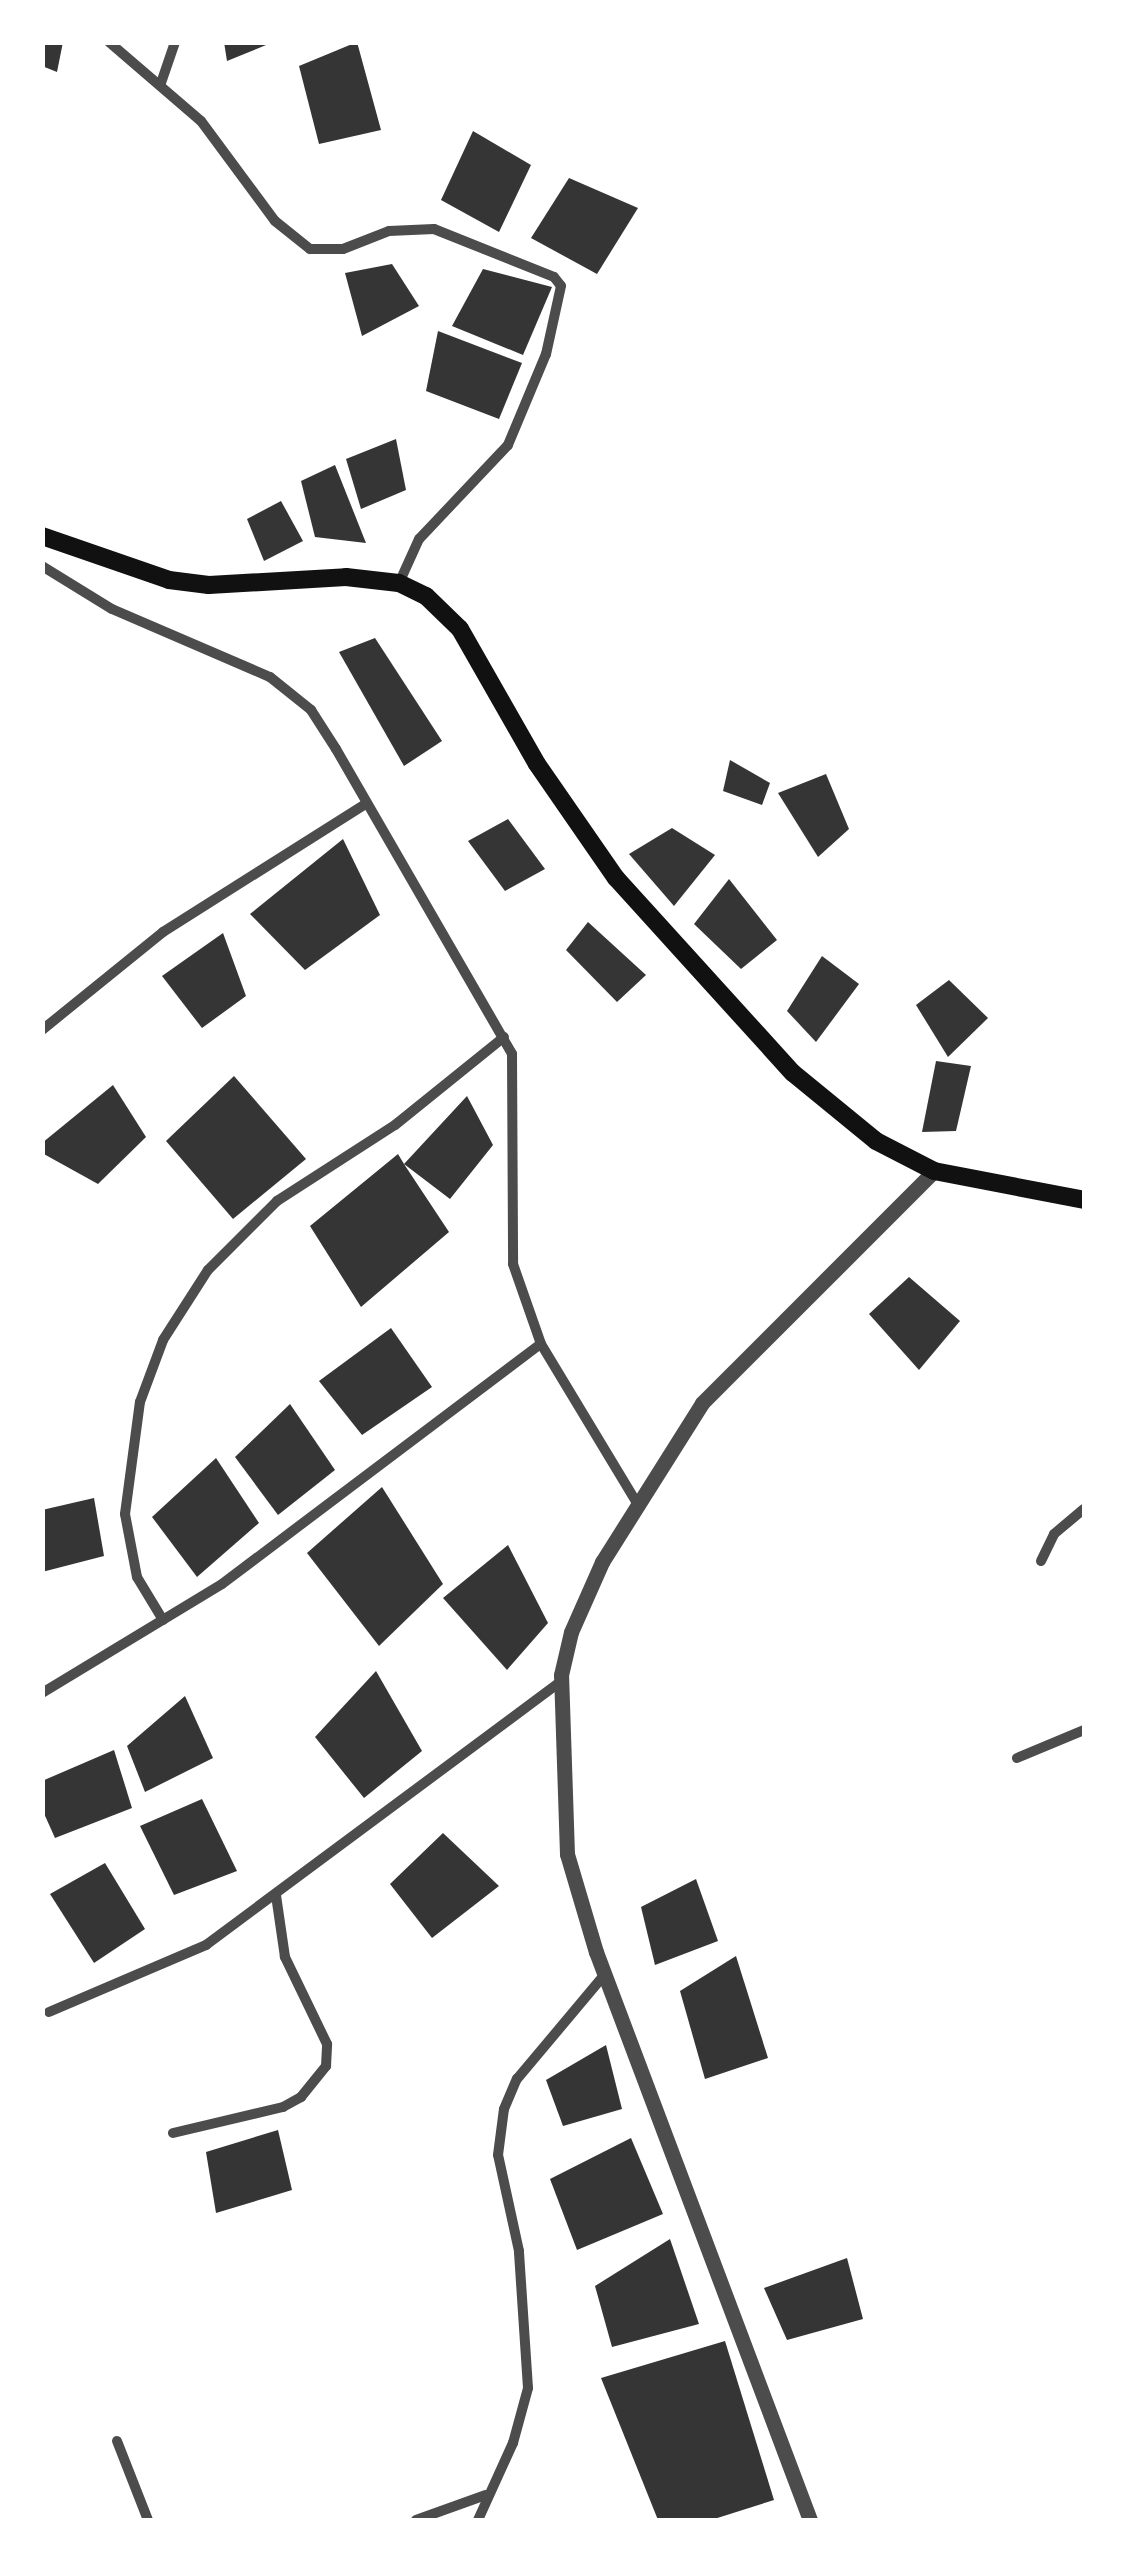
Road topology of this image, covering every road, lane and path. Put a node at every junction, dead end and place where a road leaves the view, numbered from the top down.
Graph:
1 (109, 42) edge
2 (175, 42) edge
3 (161, 83) junction
4 (42, 536) edge
5 (42, 566) edge
6 (400, 583) junction
7 (367, 802) junction
8 (42, 1030) edge
9 (504, 1037) junction
10 (934, 1171) junction
11 (1084, 1200) edge
12 (541, 1344) junction
13 (637, 1503) junction
14 (1084, 1508) edge
15 (1041, 1560) dead end
16 (163, 1620) junction
17 (560, 1682) junction
18 (42, 1694) edge
19 (1084, 1730) edge
20 (1017, 1758) dead end
21 (276, 1896) junction
22 (605, 1974) junction
23 (49, 2012) dead end
24 (173, 2133) dead end
25 (117, 2441) dead end
26 (486, 2496) junction
27 (148, 2520) edge
28 (416, 2520) edge
29 (478, 2520) edge
30 (810, 2520) edge

1 - 3 street
2 - 3 street
3 - 6 street
4 - 6 main road
5 - 7 street
6 - 10 main road
7 - 8 street
7 - 9 street
9 - 12 street
9 - 16 street
10 - 11 main road
10 - 13 street
12 - 13 street
12 - 16 street
13 - 17 street
14 - 15 street
16 - 18 street
17 - 21 street
17 - 22 street
19 - 20 street
21 - 23 street
21 - 24 street
22 - 26 street
22 - 30 street
25 - 27 street
26 - 28 street
26 - 29 street

